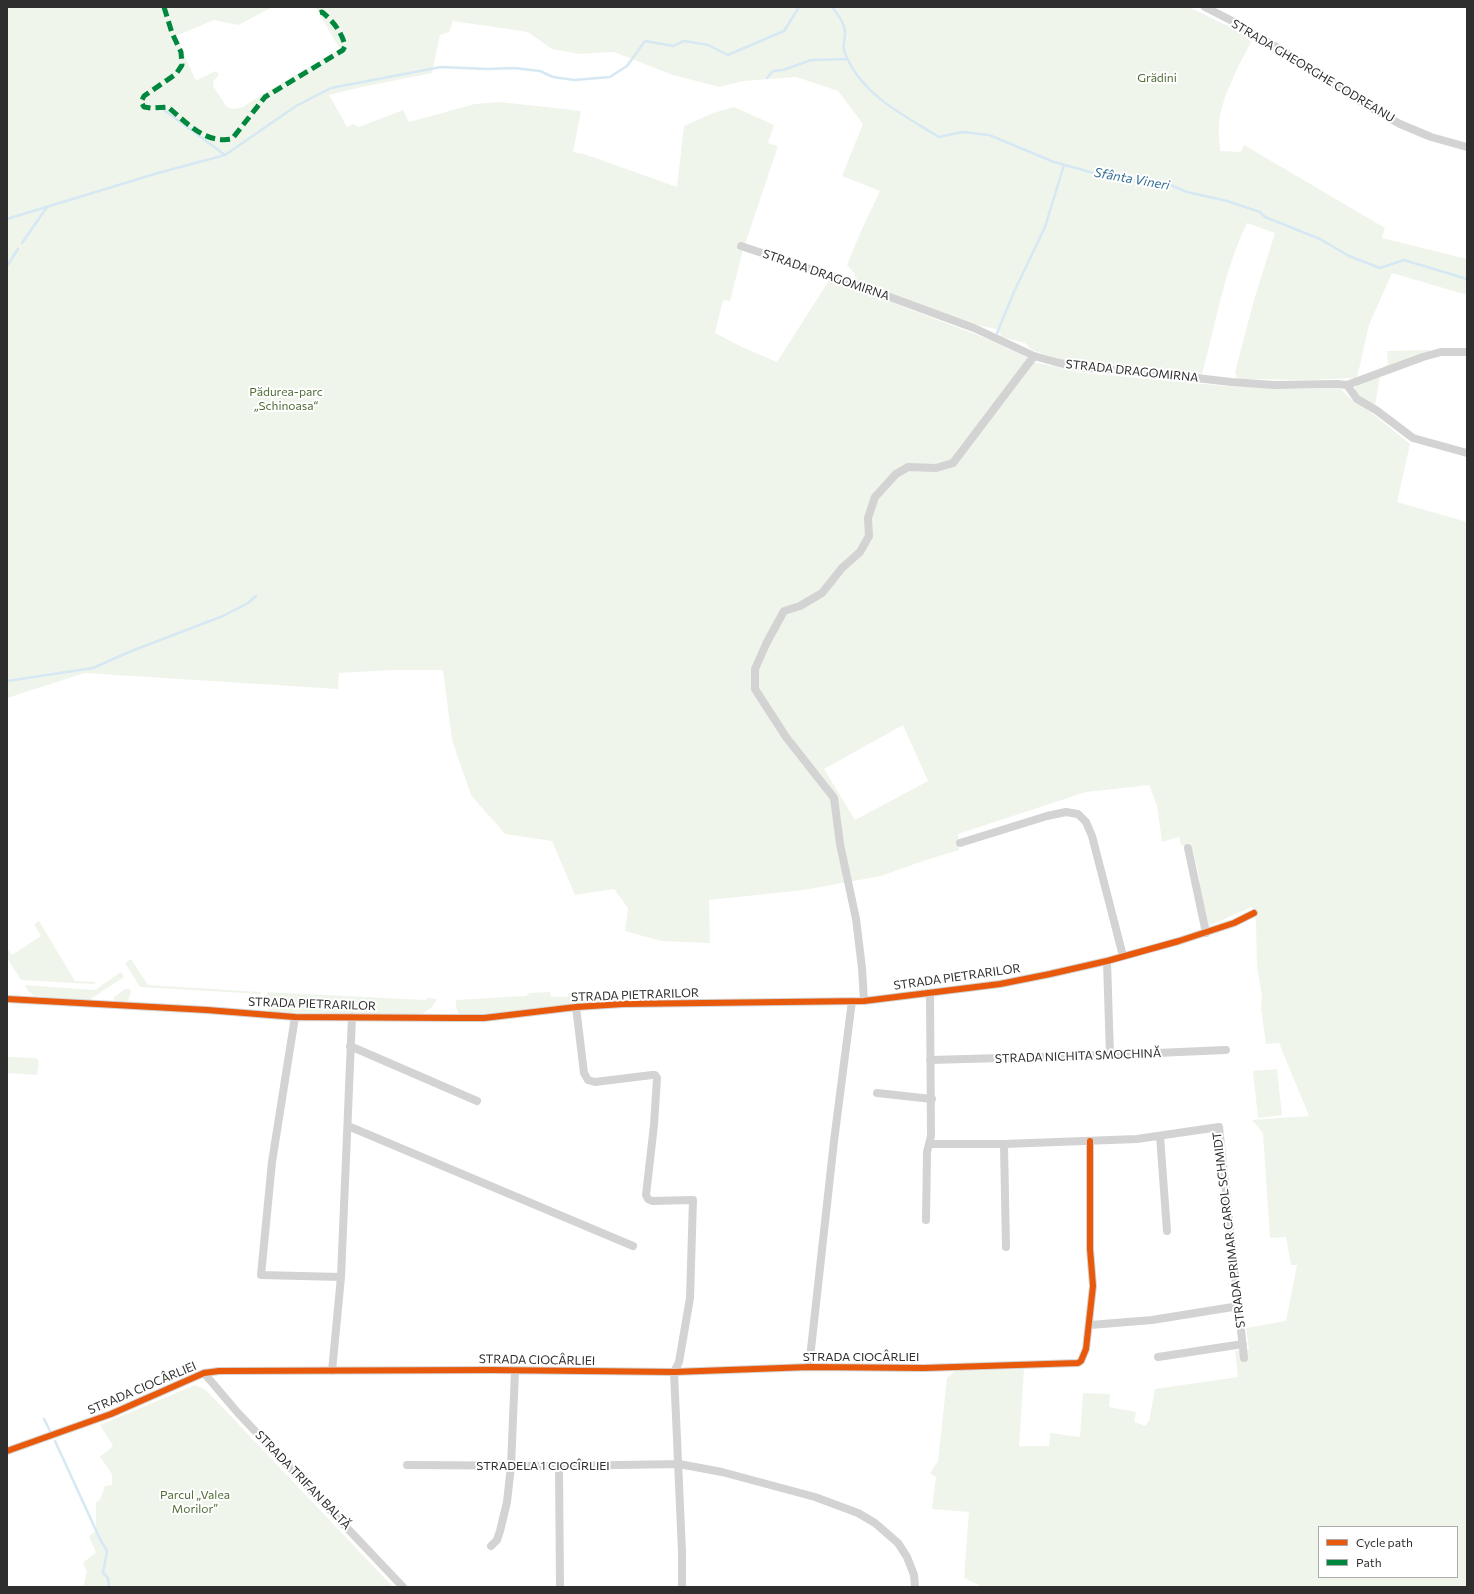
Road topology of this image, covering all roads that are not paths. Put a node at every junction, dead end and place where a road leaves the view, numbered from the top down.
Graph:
1 (1205, 7) edge
2 (1467, 147) edge
3 (741, 246) dead end
4 (1467, 352) edge
5 (1034, 356) junction
6 (1347, 385) junction
7 (1467, 452) edge
8 (960, 843) dead end
9 (1188, 848) dead end
10 (1254, 913) dead end
11 (1206, 933) junction
12 (1122, 956) junction
13 (1107, 961) junction
14 (930, 993) junction
15 (7, 999) edge
16 (864, 1000) junction
17 (852, 1001) junction
18 (576, 1007) junction
19 (295, 1017) junction
20 (352, 1017) junction
21 (350, 1046) junction
22 (1226, 1050) dead end
23 (1110, 1056) junction
24 (930, 1060) junction
25 (877, 1093) dead end
26 (932, 1099) junction
27 (477, 1101) dead end
28 (348, 1126) junction
29 (1160, 1136) junction
30 (1090, 1141) junction
31 (929, 1144) junction
32 (1004, 1144) junction
33 (926, 1220) dead end
34 (1167, 1231) dead end
35 (633, 1246) dead end
36 (1006, 1247) dead end
37 (341, 1277) junction
38 (1239, 1306) junction
39 (1090, 1325) junction
40 (1243, 1344) junction
41 (1158, 1357) dead end
42 (1244, 1358) dead end
43 (809, 1367) junction
44 (332, 1371) junction
45 (515, 1371) junction
46 (674, 1372) junction
47 (204, 1373) junction
48 (7, 1451) edge
49 (679, 1464) junction
50 (407, 1465) dead end
51 (511, 1466) junction
52 (560, 1466) junction
53 (491, 1546) dead end
54 (403, 1587) edge
55 (560, 1587) edge
56 (682, 1587) edge
57 (915, 1587) edge

1 - 2 street, STRADA GHEORGHE CODREANU
3 - 5 street, STRADA DRAGOMIRNA
4 - 6 street, STRADA DRAGOMIRNA
5 - 6 street, STRADA DRAGOMIRNA
5 - 16 street
6 - 7 street
8 - 12 street
9 - 11 street
10 - 11 street, STRADA PIETRARILOR
11 - 12 street, STRADA PIETRARILOR
12 - 13 street, STRADA PIETRARILOR
13 - 14 street, STRADA PIETRARILOR
13 - 23 street
14 - 16 street, STRADA PIETRARILOR
14 - 24 street
15 - 19 street, STRADA PIETRARILOR
16 - 17 street, STRADA PIETRARILOR
17 - 18 street, STRADA PIETRARILOR
17 - 43 street
18 - 20 street, STRADA PIETRARILOR
18 - 46 street
19 - 20 street, STRADA PIETRARILOR
19 - 37 street
20 - 21 street
21 - 27 street
21 - 28 street
22 - 23 street, STRADA NICHITA SMOCHINĂ
23 - 24 street, STRADA NICHITA SMOCHINĂ
24 - 26 street
25 - 26 street
26 - 31 street
28 - 35 street
28 - 37 street
29 - 30 street, STRADA PRIMAR CAROL SCHMIDT
29 - 34 street
29 - 38 street, STRADA PRIMAR CAROL SCHMIDT
30 - 32 street, STRADA PRIMAR CAROL SCHMIDT
30 - 39 street
31 - 32 street, STRADA PRIMAR CAROL SCHMIDT
31 - 33 street
32 - 36 street
37 - 44 street
38 - 39 street
38 - 40 street, STRADA PRIMAR CAROL SCHMIDT
39 - 43 street, STRADA CIOCÂRLIEI
40 - 41 street
40 - 42 street, STRADA PRIMAR CAROL SCHMIDT
43 - 46 street, STRADA CIOCÂRLIEI
44 - 45 street, STRADA CIOCÂRLIEI
44 - 47 street, STRADA CIOCÂRLIEI
45 - 46 street, STRADA CIOCÂRLIEI
45 - 51 street
46 - 49 street
47 - 48 street, STRADA CIOCÂRLIEI
47 - 54 street, STRADA TRIFAN BALTĂ
49 - 52 street, STRADELA 1 CIOCÎRLIEI
49 - 56 street
49 - 57 street, STRADELA 1 CIOCÎRLIEI
50 - 51 street, STRADELA 1 CIOCÎRLIEI
51 - 52 street, STRADELA 1 CIOCÎRLIEI
51 - 53 street
52 - 55 street

